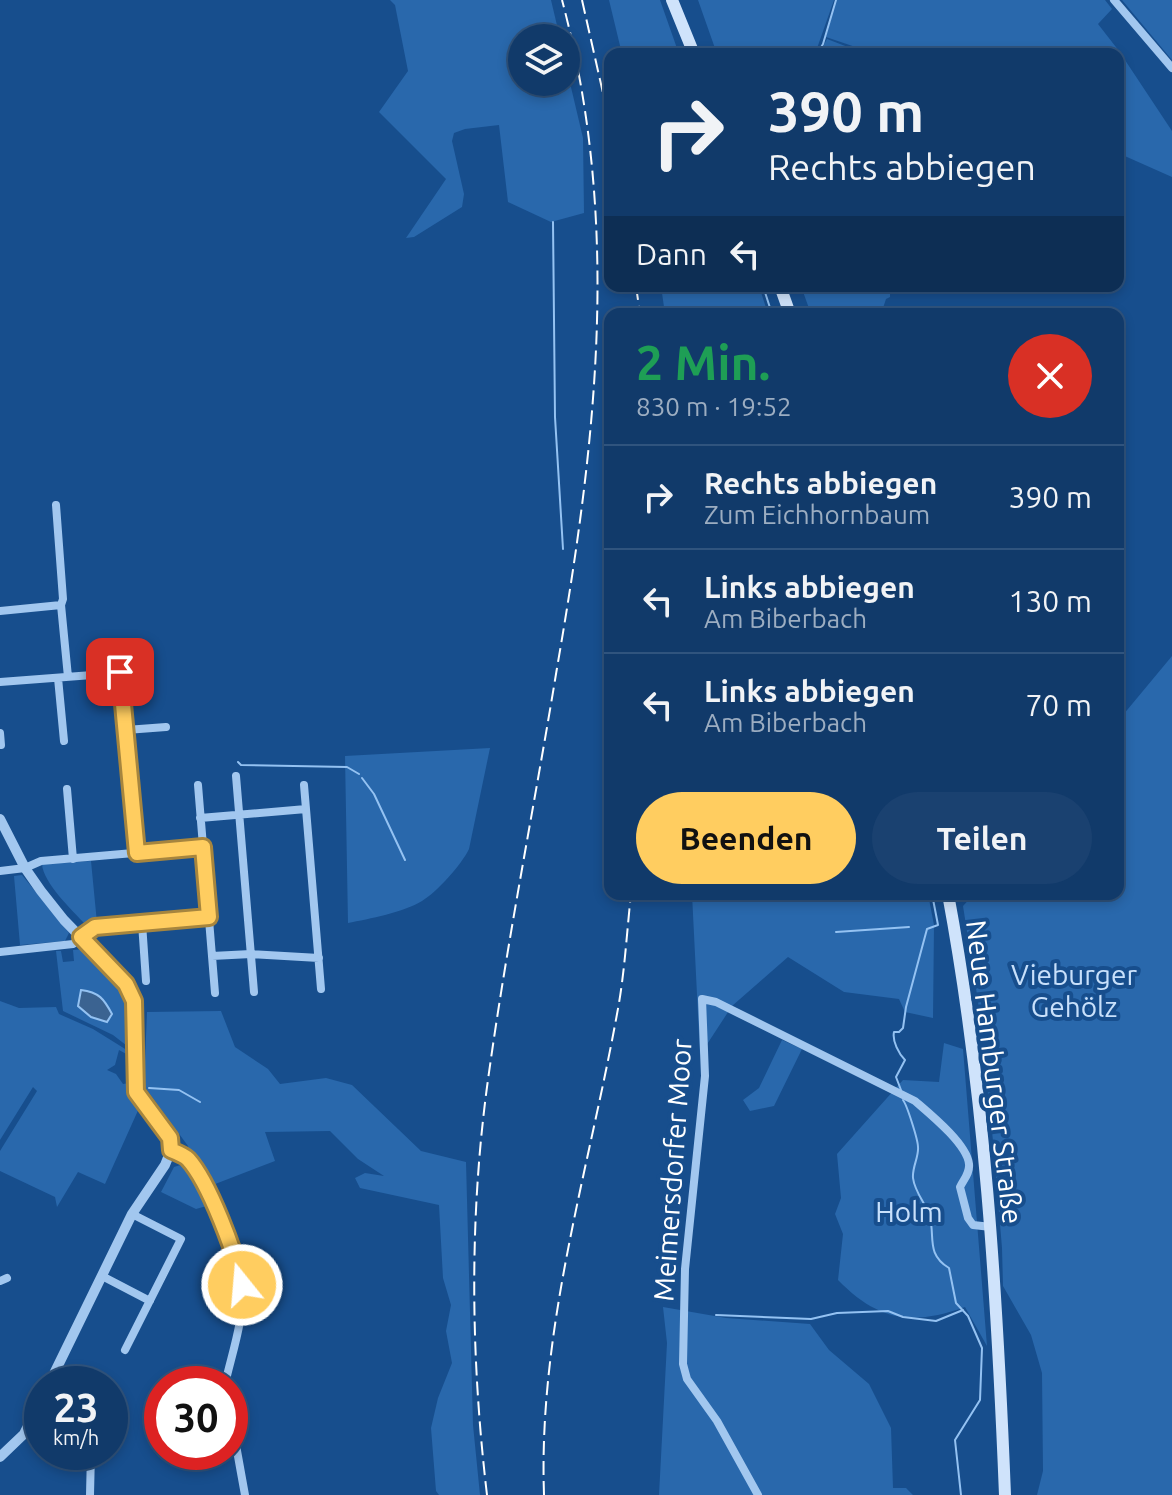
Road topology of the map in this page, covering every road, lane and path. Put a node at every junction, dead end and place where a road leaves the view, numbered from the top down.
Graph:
1 (672, 0) edge
2 (1114, 0) edge
3 (692, 48) edge
4 (1172, 68) edge
5 (56, 505) dead end
6 (61, 605) junction
7 (0, 611) edge
8 (145, 671) dead end
9 (120, 672) junction
10 (68, 677) junction
11 (58, 678) junction
12 (0, 682) edge
13 (166, 727) dead end
14 (126, 730) junction
15 (0, 733) edge
16 (64, 741) dead end
17 (1, 745) edge
18 (236, 776) dead end
19 (198, 785) dead end
20 (304, 785) dead end
21 (67, 789) dead end
22 (306, 809) junction
23 (239, 814) junction
24 (200, 818) junction
25 (0, 819) edge
26 (203, 847) junction
27 (137, 853) junction
28 (73, 859) junction
29 (25, 868) junction
30 (0, 871) edge
31 (949, 900) edge
32 (209, 917) junction
33 (142, 923) junction
34 (81, 937) junction
35 (0, 952) edge
36 (251, 954) junction
37 (212, 956) junction
38 (319, 958) junction
39 (146, 981) dead end
40 (321, 989) dead end
41 (254, 992) dead end
42 (215, 993) dead end
43 (171, 1150) junction
44 (132, 1214) junction
45 (991, 1227) junction
46 (102, 1276) junction
47 (150, 1301) junction
48 (125, 1350) dead end
49 (58, 1366) edge
50 (229, 1366) edge
51 (24, 1435) edge
52 (0, 1457) edge
53 (91, 1470) edge
54 (240, 1470) edge
55 (90, 1495) edge
56 (245, 1495) edge
57 (758, 1495) edge
58 (1005, 1495) edge

1 - 3 main road
2 - 4 street
5 - 6 street
6 - 7 street
6 - 10 street
8 - 9 street
9 - 10 street
9 - 14 street
10 - 11 street
11 - 12 street
11 - 16 street
13 - 14 street
14 - 27 street
15 - 17 street
18 - 23 street
19 - 24 street
20 - 22 street
21 - 28 street
22 - 23 street
22 - 38 street
23 - 24 street
23 - 36 street
24 - 26 street
25 - 29 street
26 - 27 street
26 - 32 street
27 - 28 street
28 - 29 street
29 - 30 street
29 - 34 street
31 - 45 main road, Neue Hamburger Straße
32 - 33 street
32 - 37 street
33 - 34 street
33 - 39 street
34 - 35 street
34 - 43 street
36 - 37 street
36 - 38 street
36 - 41 street
37 - 42 street
38 - 40 street
43 - 44 street
43 - 50 street
44 - 46 street
44 - 47 street
45 - 57 street, Meimersdorfer Moor
45 - 58 main road, Neue Hamburger Straße
46 - 47 street
46 - 49 street
47 - 48 street
51 - 52 street
53 - 55 street
54 - 56 street

